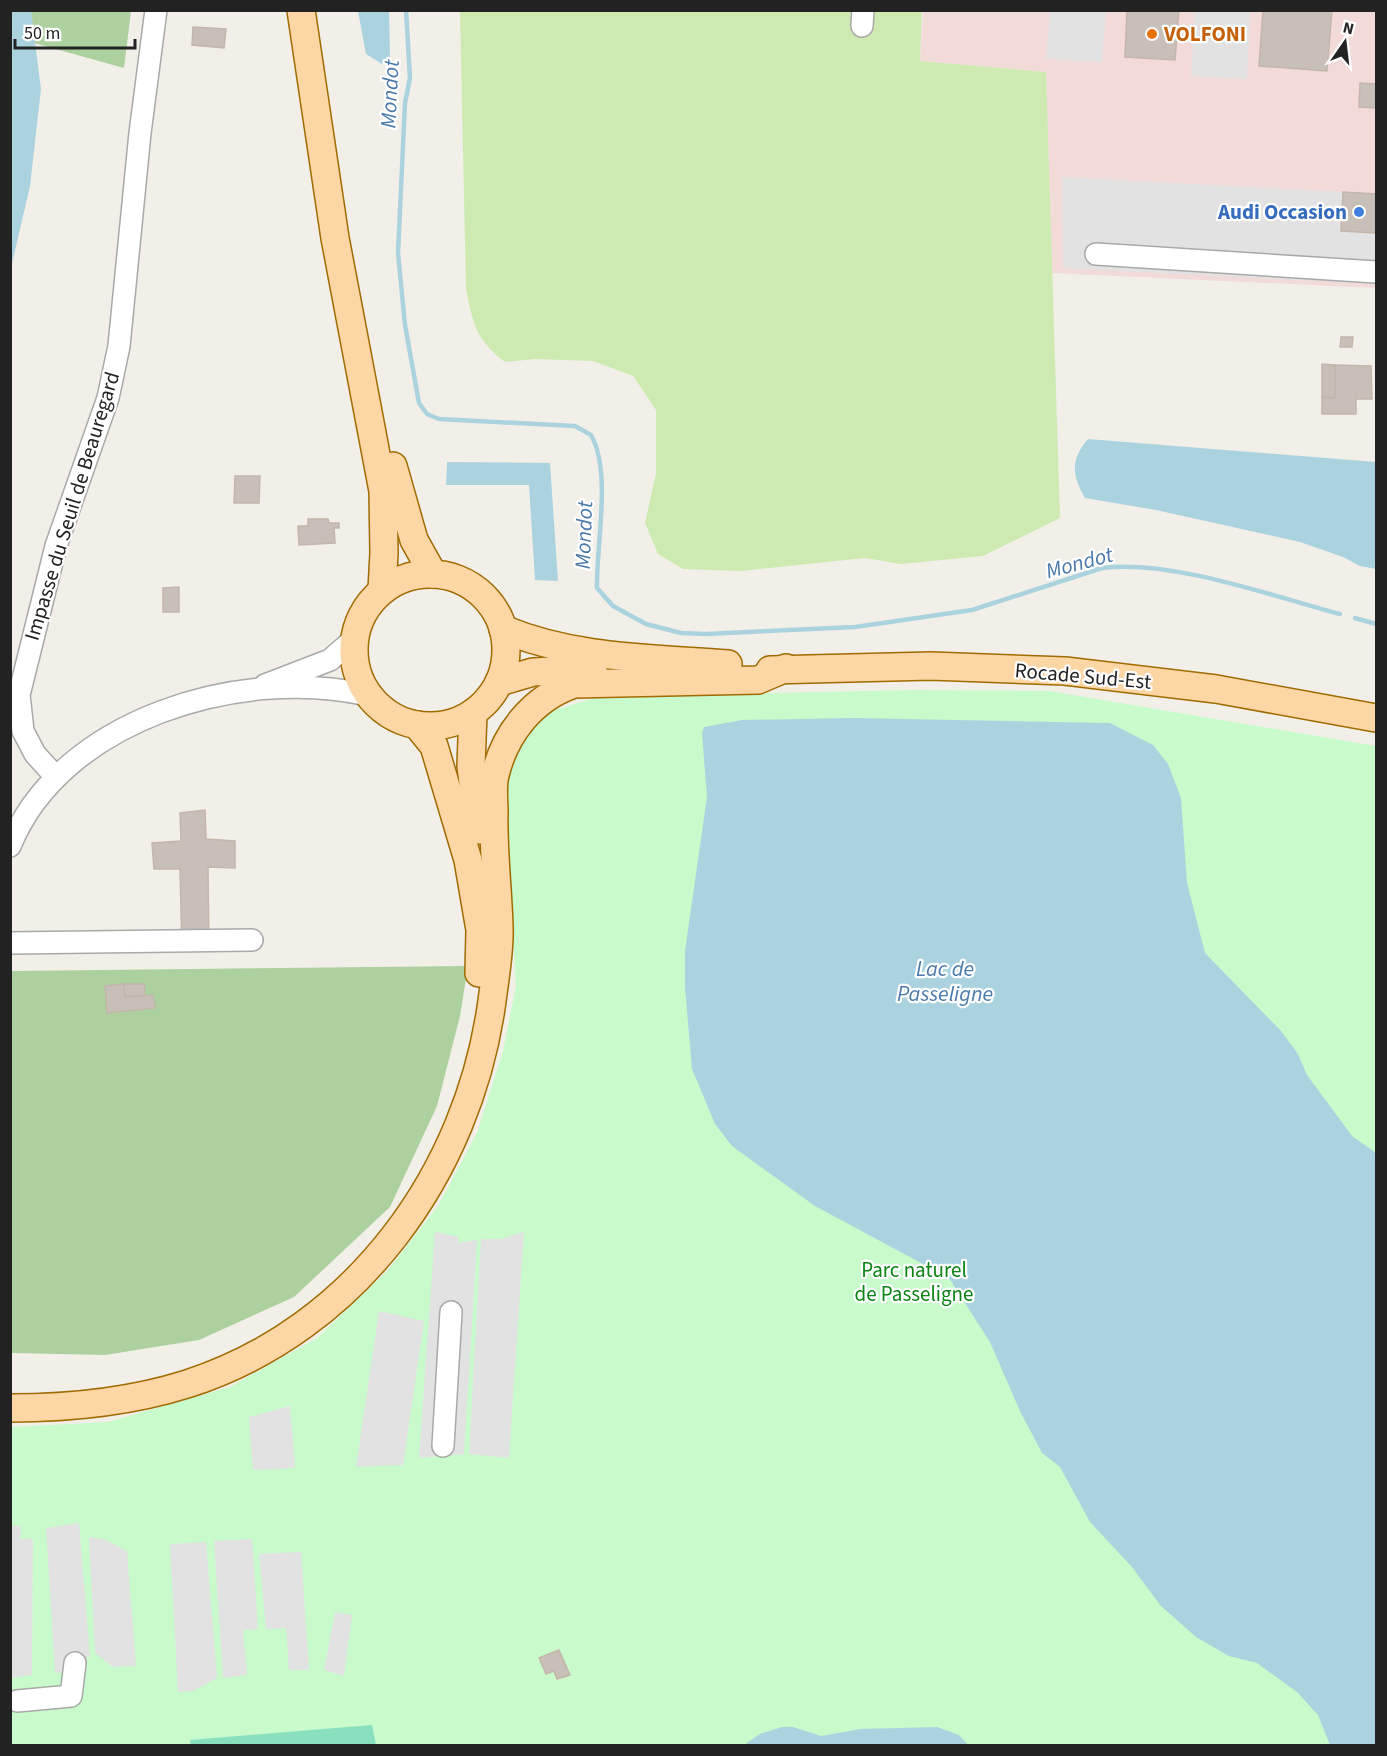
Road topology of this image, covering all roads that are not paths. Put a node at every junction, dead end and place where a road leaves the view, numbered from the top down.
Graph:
1 (156, 10) edge
2 (301, 10) edge
3 (312, 10) edge
4 (1096, 254) dead end
5 (1377, 272) edge
6 (433, 574) junction
7 (382, 591) junction
8 (503, 629) junction
9 (354, 639) junction
10 (786, 668) junction
11 (499, 682) junction
12 (249, 691) junction
13 (368, 695) junction
14 (473, 713) junction
15 (1377, 718) edge
16 (417, 725) junction
17 (55, 776) junction
18 (10, 846) edge
19 (252, 940) dead end
20 (10, 943) edge
21 (492, 1001) junction
22 (451, 1312) dead end
23 (13, 1403) edge
24 (443, 1446) dead end
25 (75, 1663) dead end
26 (17, 1701) dead end

1 - 17 street, Impasse du Seuil de Beauregard
2 - 7 main road
3 - 6 main road
4 - 5 street
6 - 7 main road
6 - 8 main road
7 - 9 main road
8 - 10 main road, Rocade Sud-Est
8 - 11 main road
9 - 12 street
9 - 13 main road
10 - 11 main road, Rocade Sud-Est
10 - 15 main road, Rocade Sud-Est
10 - 21 main road
11 - 14 main road
12 - 13 street
12 - 17 street
13 - 16 main road
14 - 16 main road
14 - 21 main road
16 - 23 main road
17 - 18 street
19 - 20 street
21 - 23 main road
22 - 24 street
25 - 26 street

